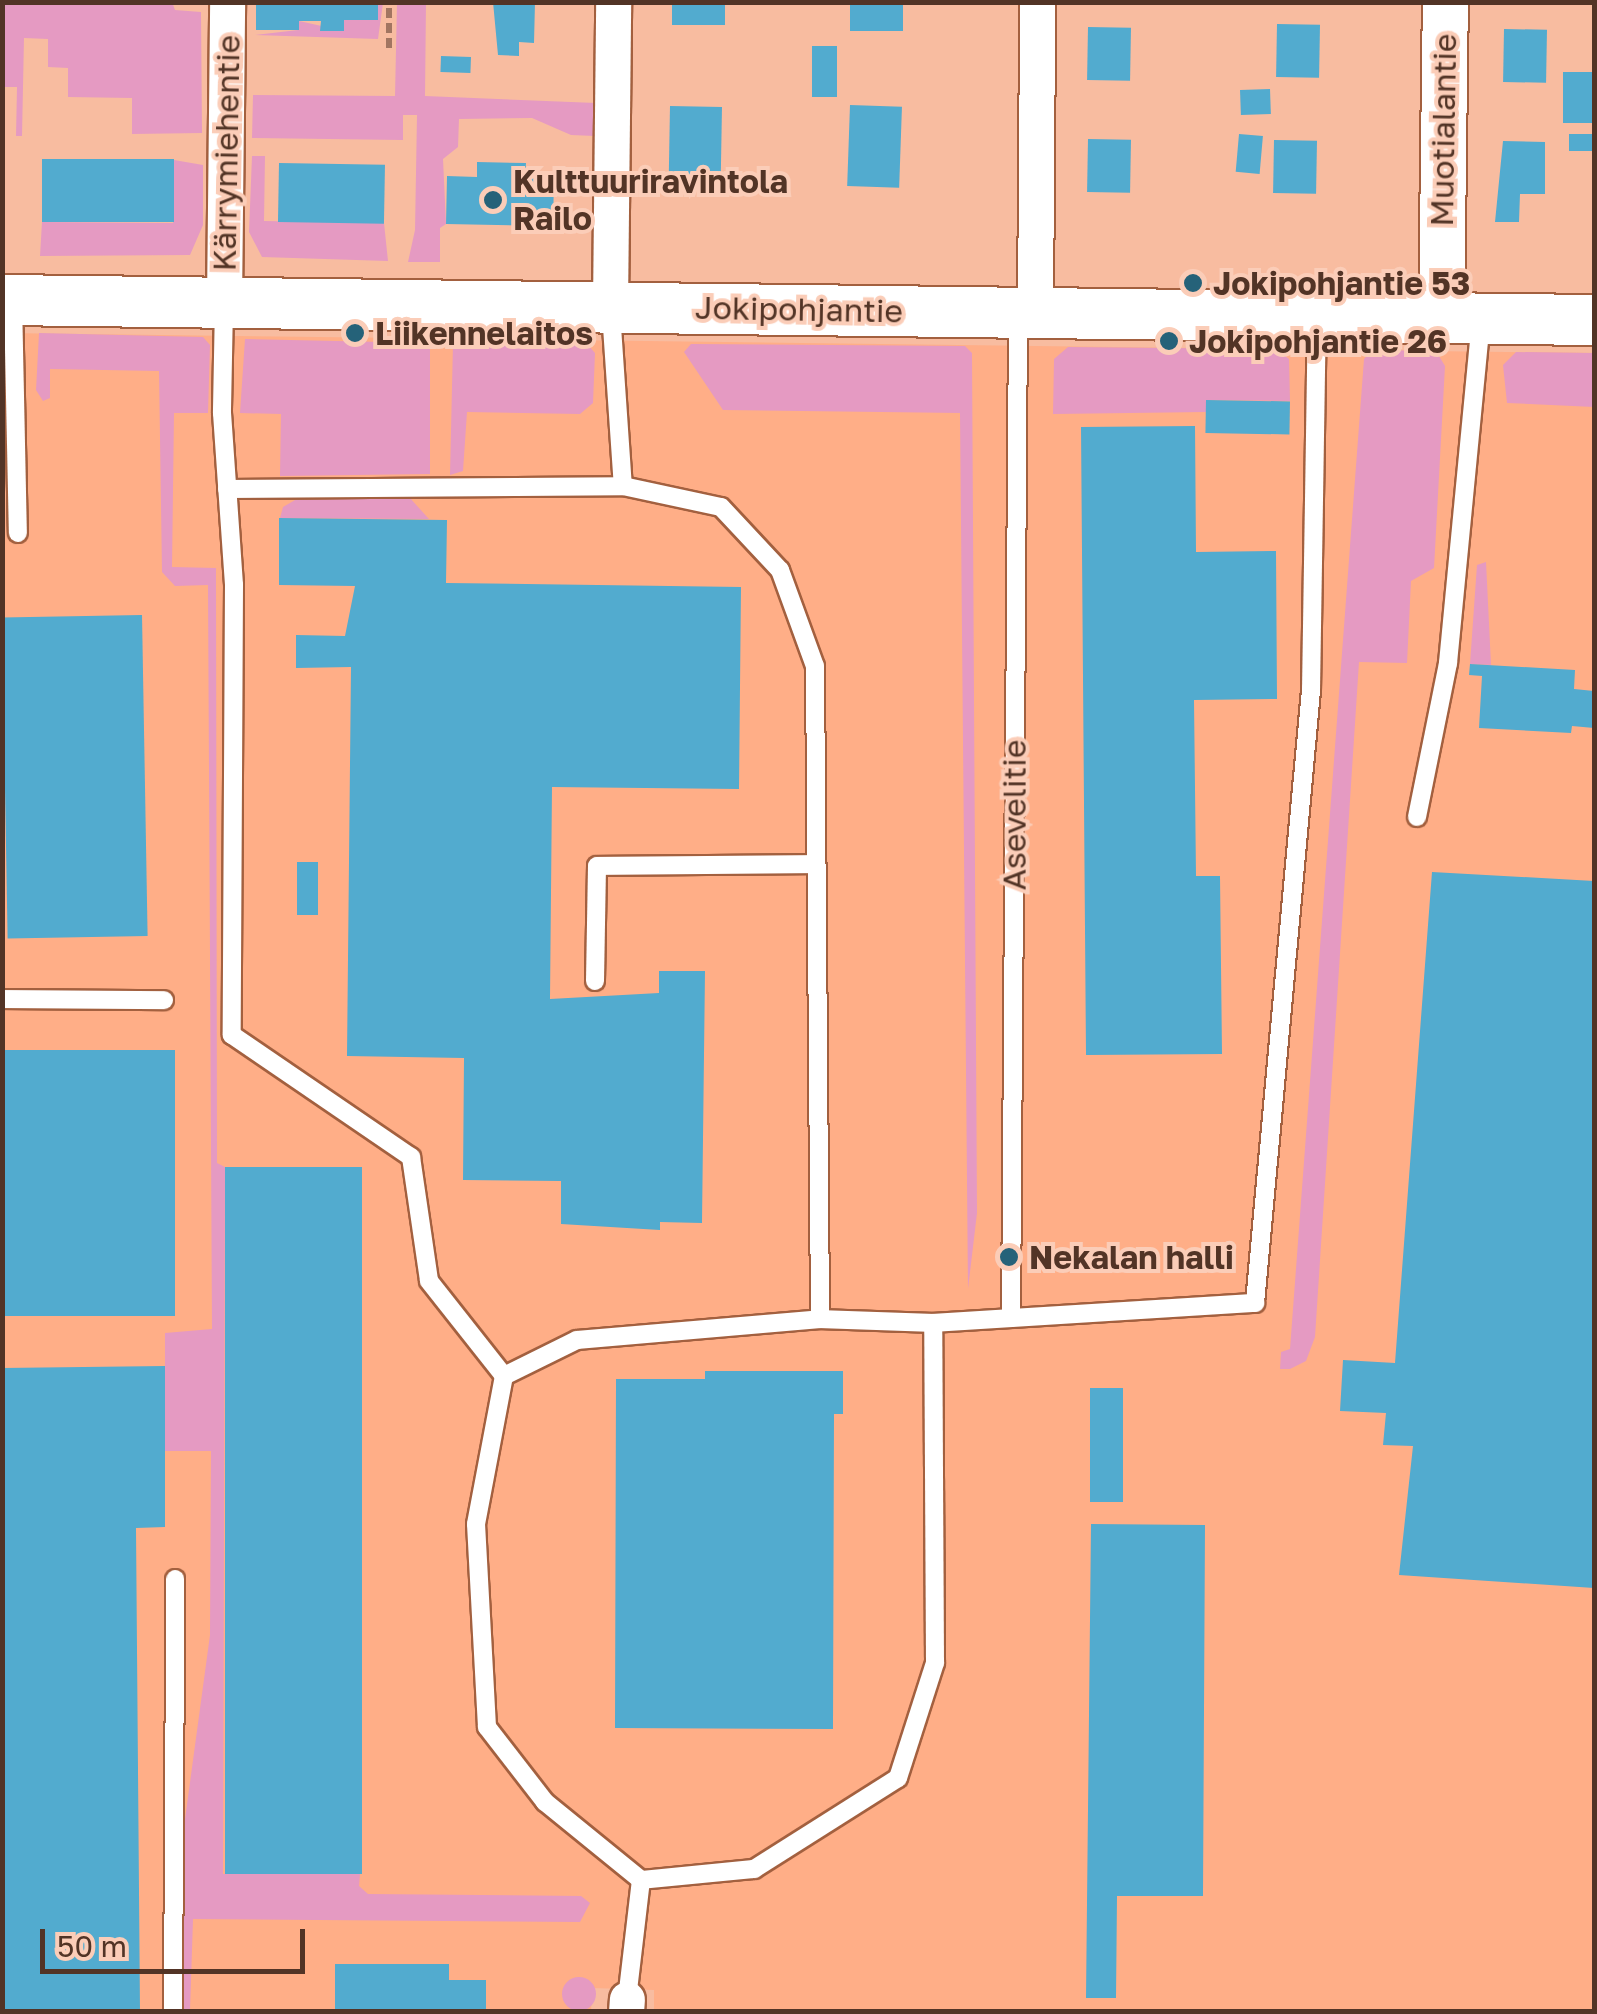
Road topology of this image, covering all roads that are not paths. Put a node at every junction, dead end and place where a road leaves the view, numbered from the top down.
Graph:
1 (228, 2) edge
2 (613, 2) edge
3 (1037, 2) edge
4 (1444, 2) edge
5 (8, 300) edge
6 (224, 303) junction
7 (610, 306) junction
8 (1026, 311) junction
9 (1318, 316) junction
10 (1462, 318) junction
11 (1594, 320) edge
12 (623, 486) junction
13 (227, 489) junction
14 (18, 533) dead end
15 (1418, 817) dead end
16 (816, 864) junction
17 (595, 981) dead end
18 (2, 999) edge
19 (164, 1000) dead end
20 (1011, 1318) junction
21 (820, 1319) junction
22 (934, 1323) junction
23 (504, 1376) junction
24 (176, 1579) dead end
25 (641, 1880) junction
26 (626, 2006) edge
27 (172, 2012) edge

1 - 6 street, Kärrymiehentie
2 - 7 street
3 - 8 street, Asevelitie
4 - 10 street, Muotialantie
5 - 6 main road, Jokipohjantie
5 - 14 lane
6 - 7 main road, Jokipohjantie
6 - 13 lane
7 - 8 main road, Jokipohjantie
7 - 12 lane
8 - 9 main road, Jokipohjantie
8 - 20 lane, Asevelitie
9 - 10 main road, Jokipohjantie
9 - 20 lane
10 - 11 main road, Jokipohjantie
10 - 15 lane
12 - 13 lane
12 - 16 lane
13 - 23 lane
16 - 17 lane
16 - 21 lane
18 - 19 lane
20 - 22 lane
21 - 22 lane
21 - 23 lane
22 - 25 lane
23 - 25 lane
24 - 27 lane
25 - 26 lane

